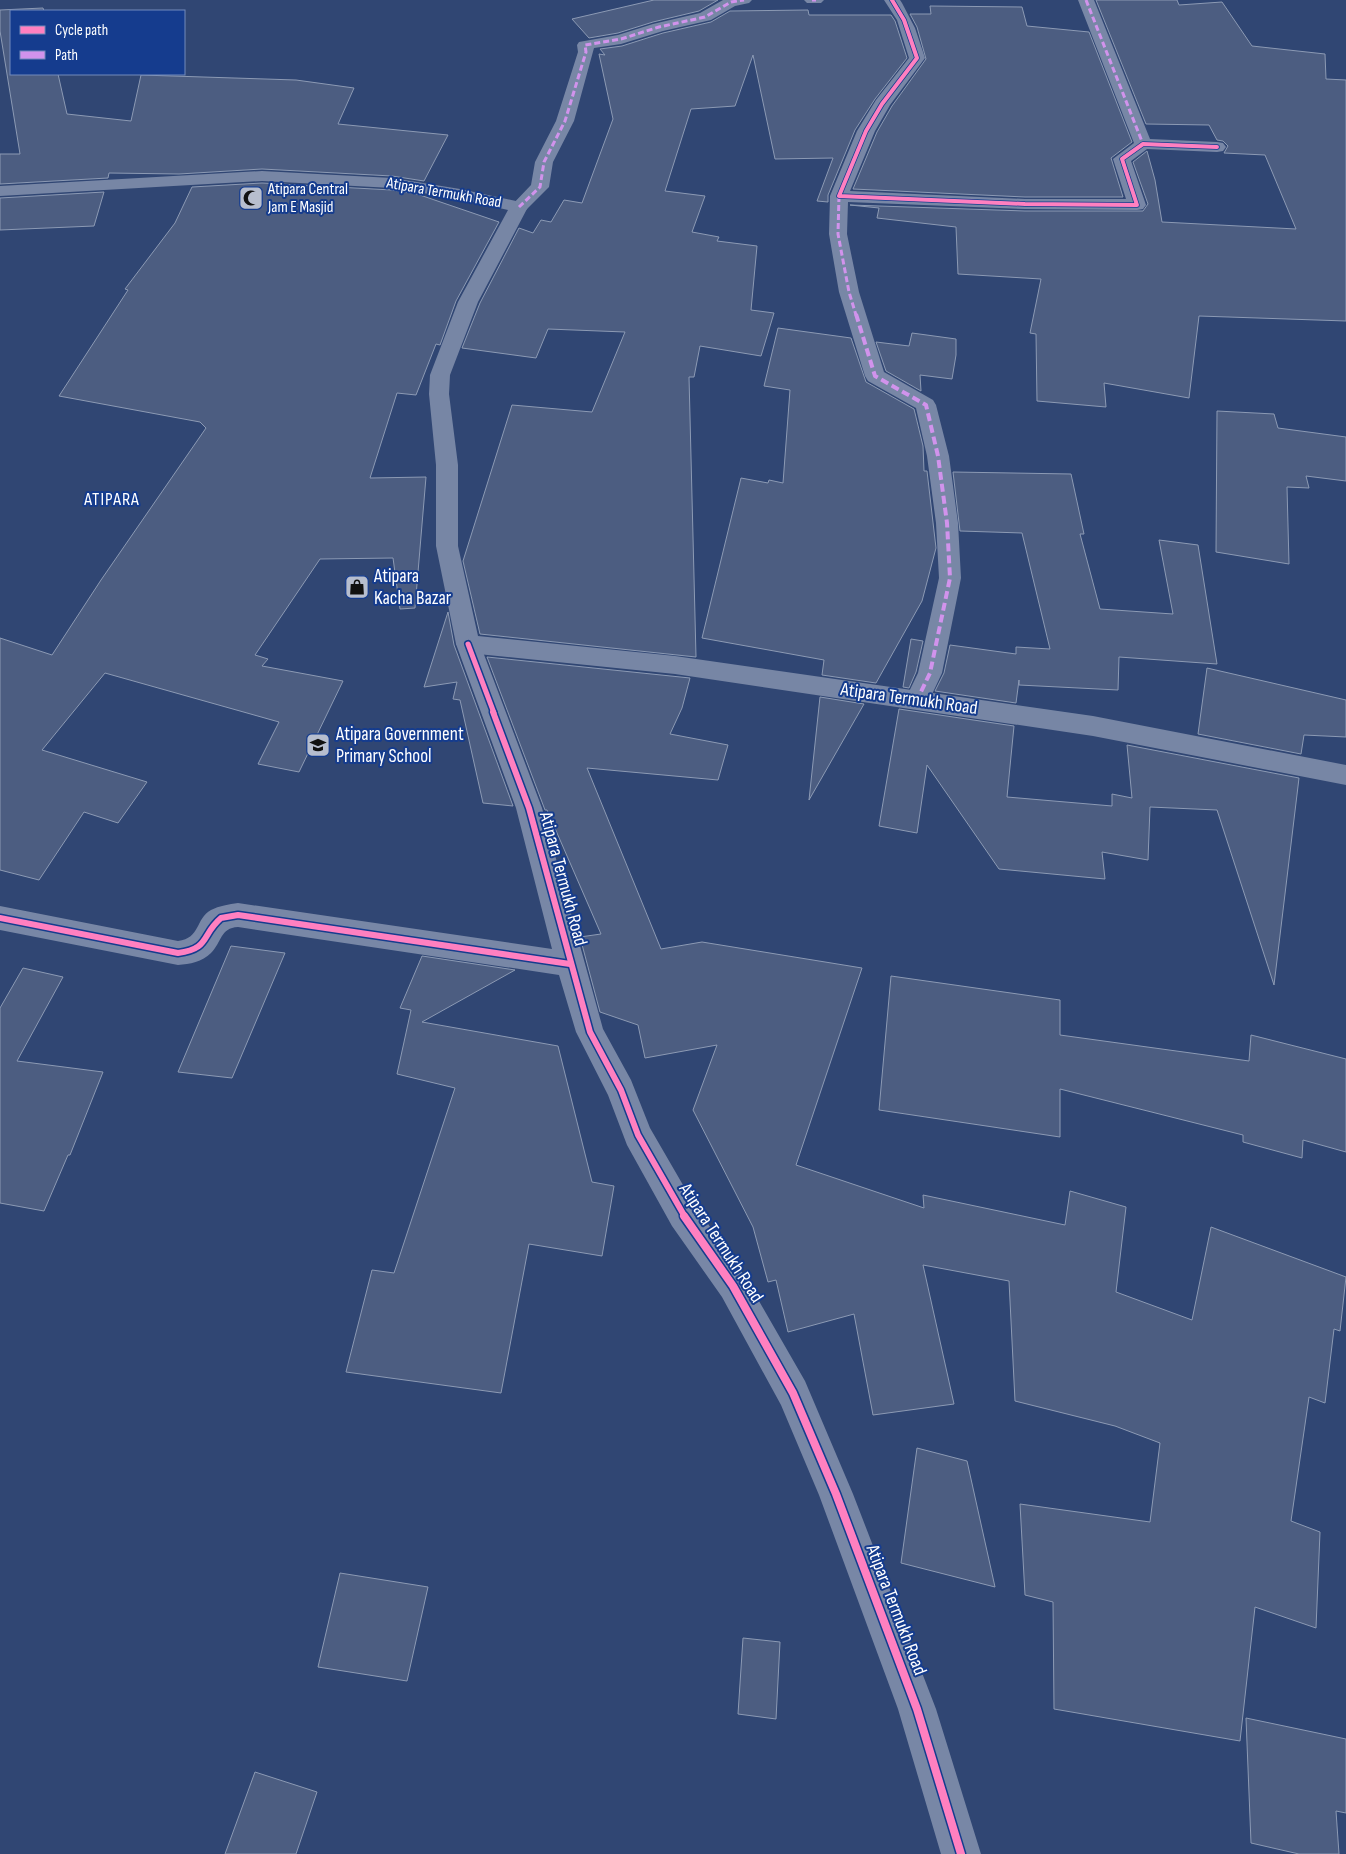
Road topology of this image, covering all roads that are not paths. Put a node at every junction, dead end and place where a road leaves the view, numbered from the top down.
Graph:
1 (744, 0) edge
2 (812, 0) edge
3 (816, 0) edge
4 (892, 0) edge
5 (1086, 0) edge
6 (1143, 144) junction
7 (1217, 147) dead end
8 (0, 191) edge
9 (839, 196) junction
10 (519, 207) junction
11 (468, 644) junction
12 (917, 700) junction
13 (1346, 775) edge
14 (0, 918) edge
15 (570, 964) junction
16 (960, 1854) edge

1 - 10 street
2 - 3 street
4 - 9 street
5 - 6 street
6 - 7 street
6 - 9 street
8 - 10 main road, Atipara Termukh Road
9 - 12 street
10 - 11 main road, Atipara Termukh Road
11 - 12 main road, Atipara Termukh Road
11 - 15 street, Atipara Termukh Road
12 - 13 main road, Atipara Termukh Road
14 - 15 street
15 - 16 street, Atipara Termukh Road

